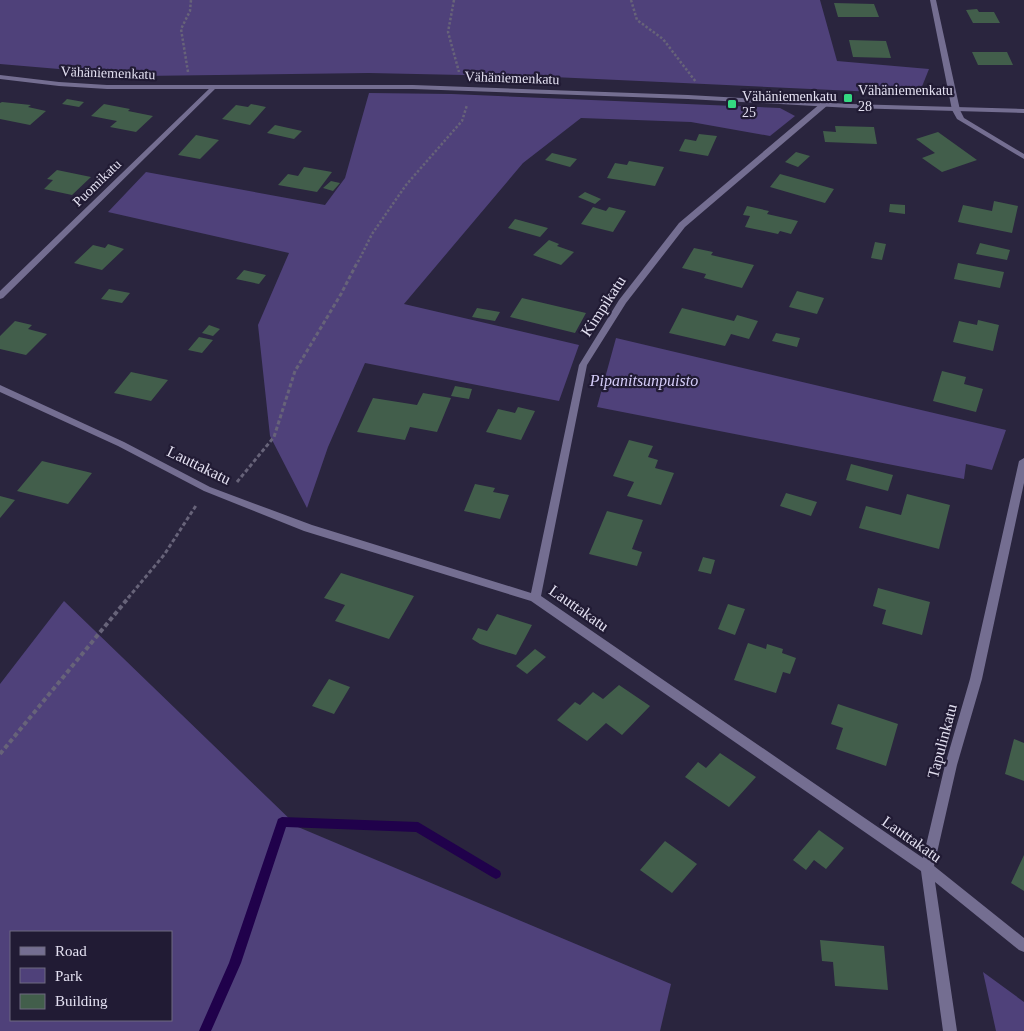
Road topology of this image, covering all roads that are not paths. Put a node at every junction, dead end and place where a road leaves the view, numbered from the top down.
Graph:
1 (933, 0) edge
2 (0, 77) edge
3 (213, 88) junction
4 (824, 105) junction
5 (956, 110) junction
6 (1024, 111) edge
7 (1024, 157) edge
8 (0, 296) edge
9 (0, 388) edge
10 (1024, 461) edge
11 (1021, 496) edge
12 (535, 598) junction
13 (927, 868) junction
14 (1024, 946) edge
15 (950, 1031) edge

1 - 5 street
2 - 3 street, Vähäniemenkatu
3 - 4 street, Vähäniemenkatu
3 - 8 street, Puomikatu
4 - 5 street, Vähäniemenkatu
4 - 12 street, Kimpikatu
5 - 6 street, Vähäniemenkatu
5 - 7 street
9 - 12 street, Lauttakatu
10 - 11 street, Tapulinkatu
11 - 13 street, Tapulinkatu
12 - 13 street, Lauttakatu
13 - 14 street, Lauttakatu
13 - 15 street, Tapulinkatu

